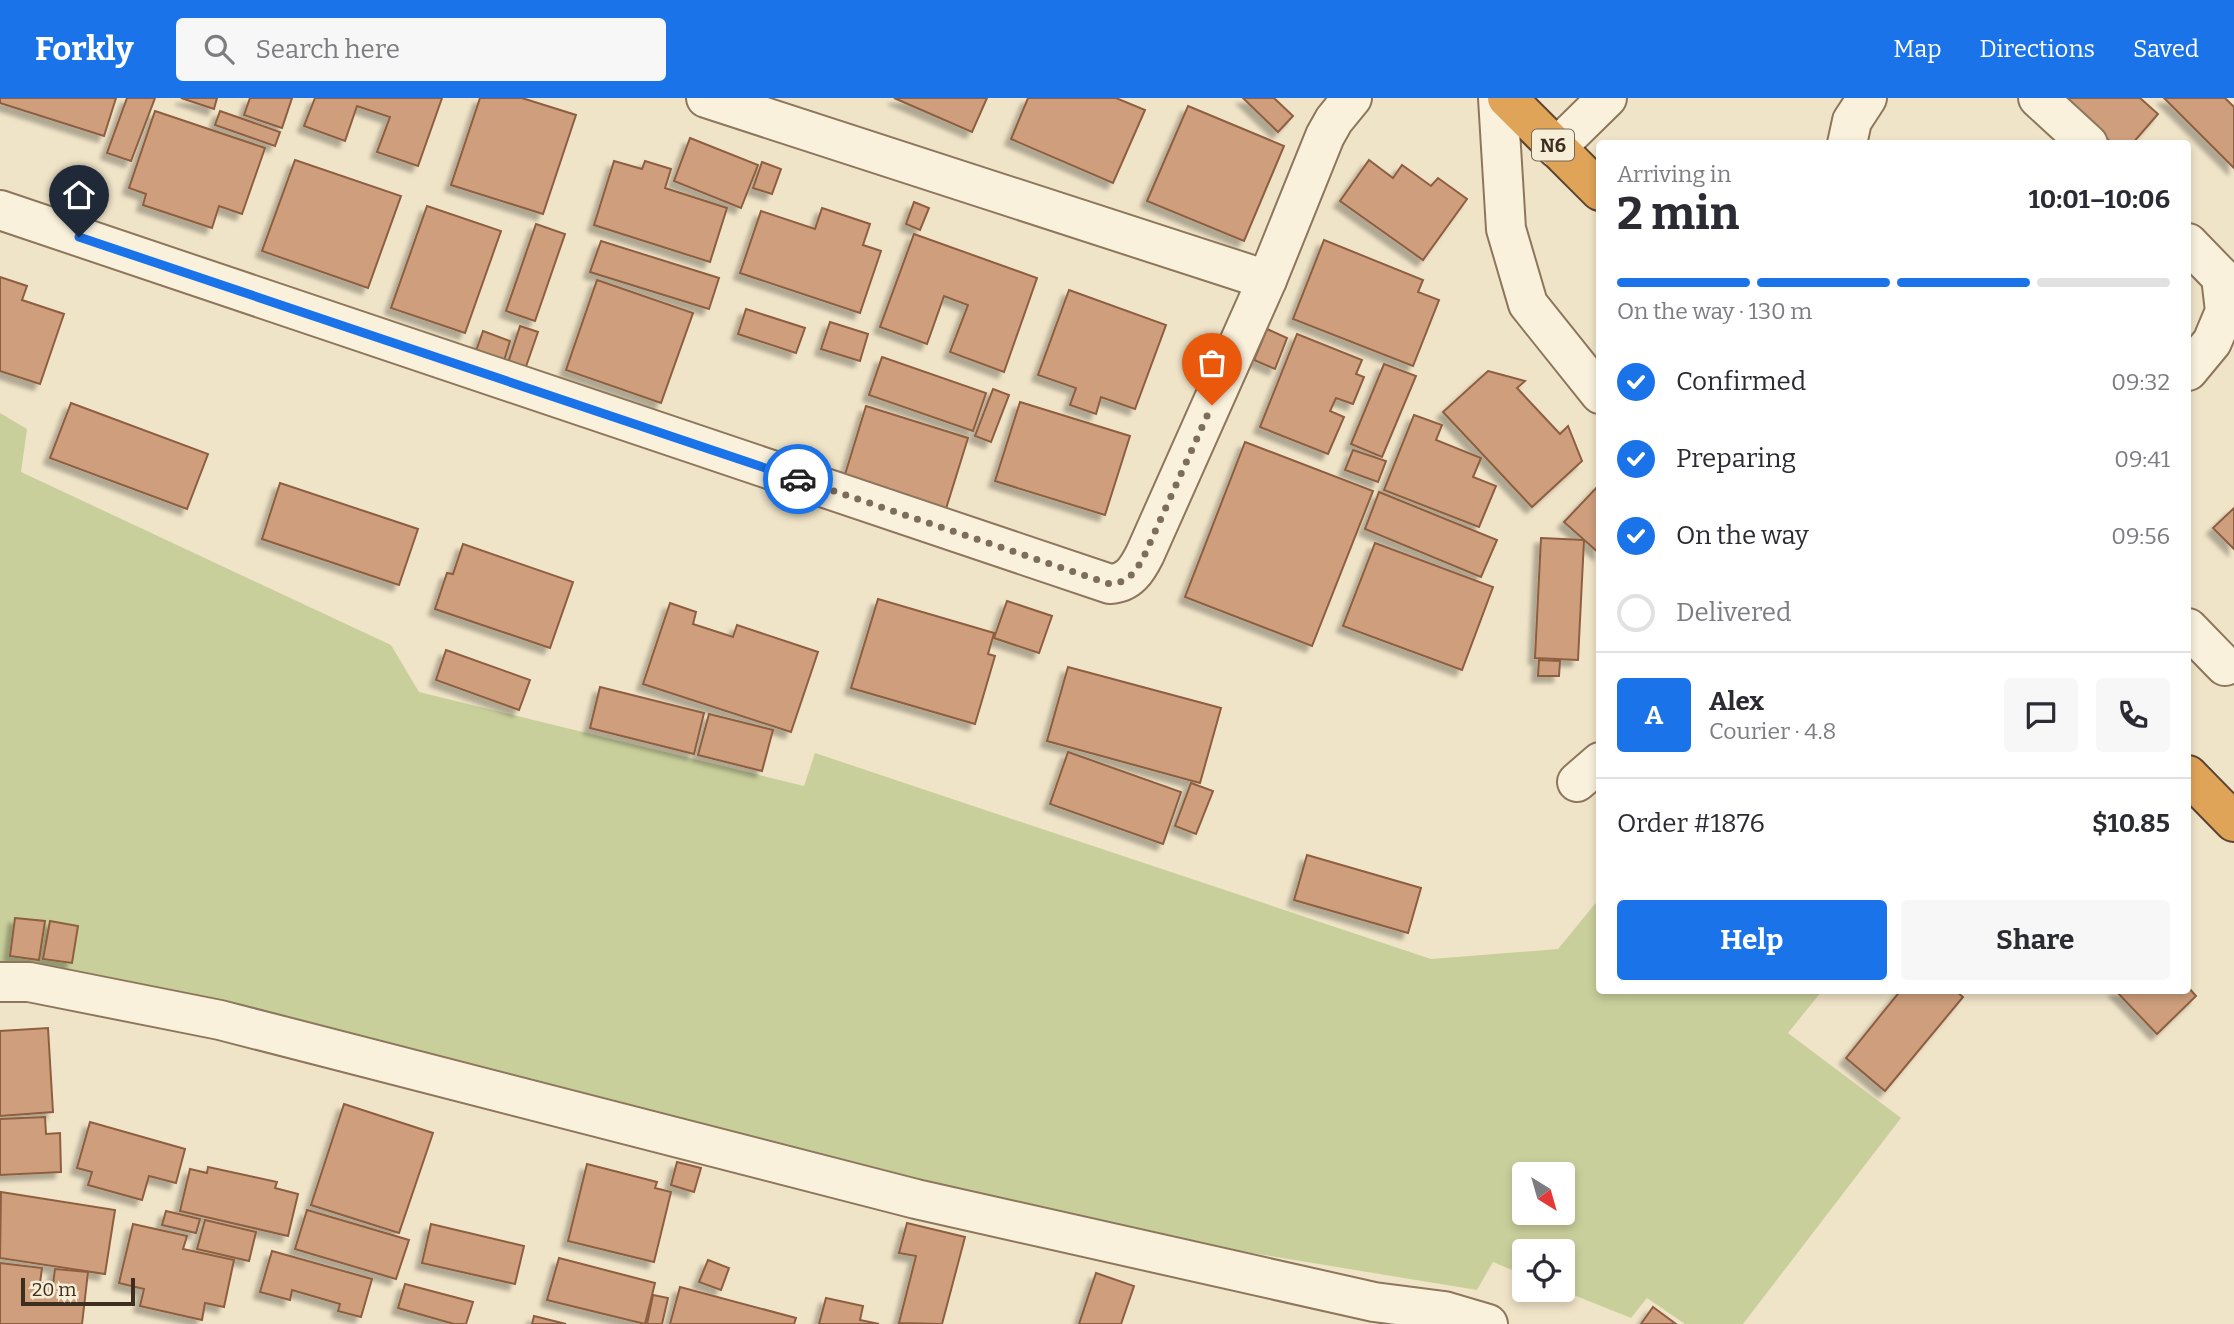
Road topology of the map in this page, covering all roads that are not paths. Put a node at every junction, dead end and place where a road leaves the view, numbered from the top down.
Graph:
1 (706, 98) edge
2 (1352, 98) edge
3 (1498, 98) edge
4 (1507, 98) edge
5 (1608, 98) edge
6 (1867, 98) edge
7 (2038, 98) edge
8 (1848, 140) edge
9 (2084, 140) edge
10 (1556, 148) junction
11 (1596, 187) edge
12 (0, 211) edge
13 (2191, 246) edge
14 (1267, 280) junction
15 (2191, 367) edge
16 (1596, 389) edge
17 (2191, 631) edge
18 (2225, 666) dead end
19 (2191, 778) edge
20 (2234, 822) edge
21 (0, 982) edge
22 (1488, 1324) edge

1 - 14 street
2 - 14 street
3 - 16 street
4 - 10 highway, N6
5 - 10 street
6 - 8 street
7 - 9 street
10 - 11 highway, N6
12 - 14 street
13 - 15 street
17 - 18 street
19 - 20 highway
21 - 22 street

